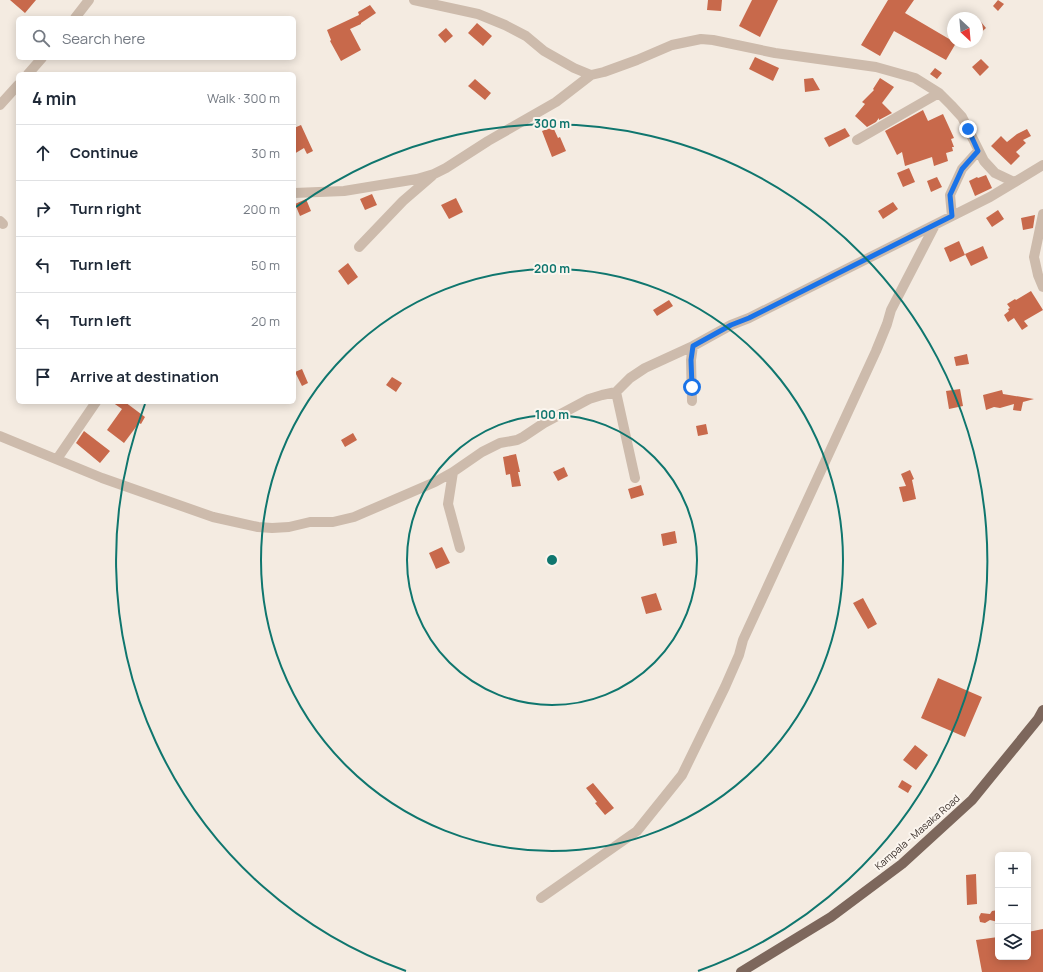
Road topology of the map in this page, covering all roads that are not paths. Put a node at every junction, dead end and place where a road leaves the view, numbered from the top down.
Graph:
1 (89, 0) edge
2 (414, 0) edge
3 (77, 16) edge
4 (40, 60) edge
5 (30, 72) edge
6 (591, 75) junction
7 (16, 87) edge
8 (939, 93) junction
9 (0, 105) edge
10 (857, 140) dead end
11 (978, 151) junction
12 (1043, 165) edge
13 (434, 174) junction
14 (1014, 182) junction
15 (296, 192) edge
16 (1043, 214) edge
17 (952, 216) junction
18 (935, 225) junction
19 (359, 247) dead end
20 (1043, 287) edge
21 (693, 346) junction
22 (616, 392) junction
23 (692, 401) dead end
24 (95, 404) edge
25 (0, 436) edge
26 (57, 459) junction
27 (453, 472) junction
28 (635, 478) dead end
29 (460, 548) dead end
30 (1043, 710) edge
31 (541, 898) dead end
32 (741, 972) edge

1 - 3 street
2 - 6 street
4 - 5 street
6 - 8 street
6 - 13 street
7 - 9 street
8 - 10 street
8 - 11 street
11 - 14 street
11 - 17 street
12 - 14 street
13 - 15 street
13 - 19 street
14 - 17 street
16 - 20 street
17 - 18 street
18 - 21 street
18 - 31 street
21 - 22 street
21 - 23 street
22 - 27 street
22 - 28 street
24 - 26 street
25 - 26 street
26 - 27 street
27 - 29 street
30 - 32 main road, Kampala - Masaka Road

